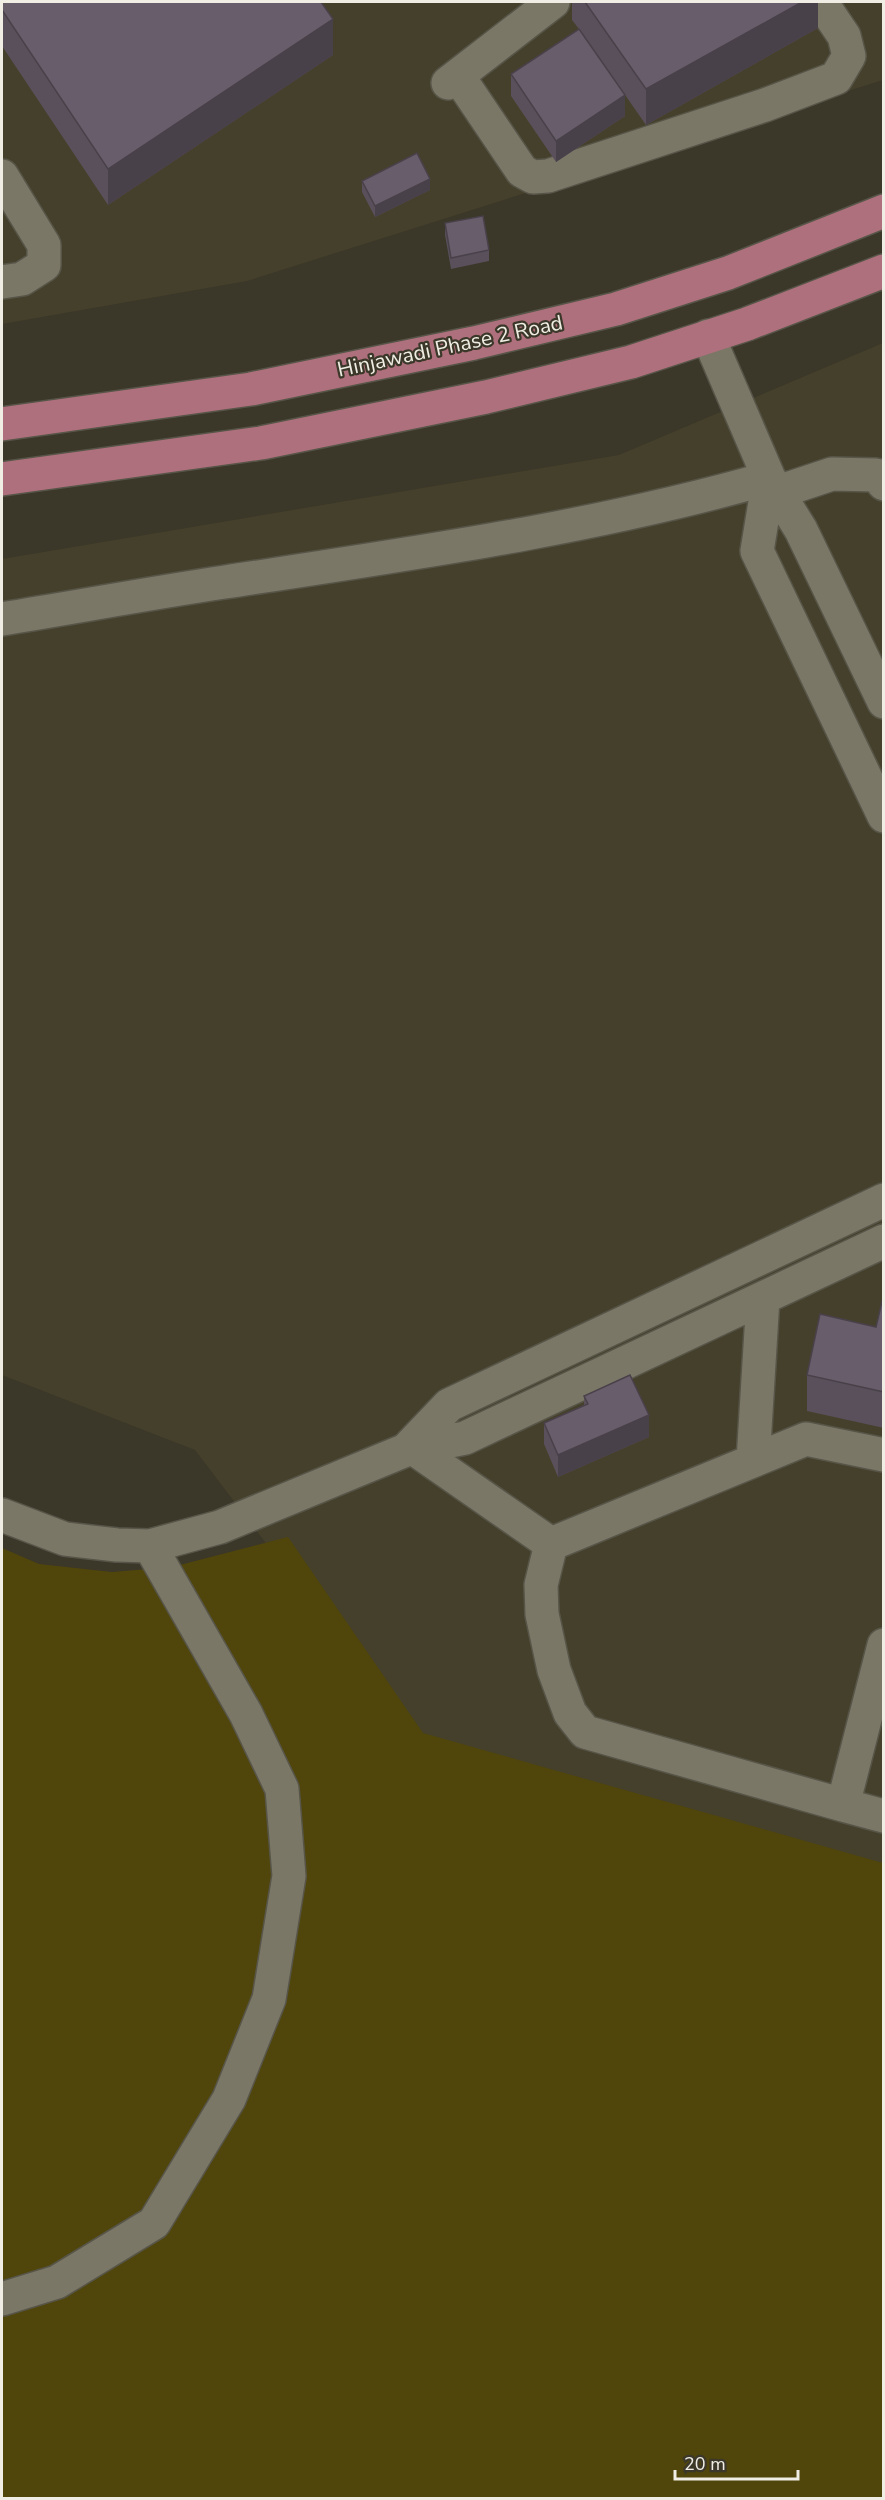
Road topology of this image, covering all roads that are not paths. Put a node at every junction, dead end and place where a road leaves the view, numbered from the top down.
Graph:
1 (821, 2) edge
2 (540, 5) edge
3 (2, 176) edge
4 (884, 211) edge
5 (884, 271) edge
6 (2, 282) edge
7 (708, 336) junction
8 (2, 424) edge
9 (2, 479) edge
10 (884, 484) edge
11 (773, 485) junction
12 (2, 619) edge
13 (884, 702) edge
14 (884, 816) edge
15 (884, 1200) edge
16 (884, 1241) edge
17 (763, 1298) junction
18 (410, 1449) junction
19 (884, 1455) edge
20 (753, 1461) junction
21 (2, 1515) edge
22 (551, 1544) junction
23 (150, 1546) junction
24 (884, 1645) edge
25 (843, 1805) junction
26 (884, 1816) edge
27 (2, 2299) edge

1 - 2 street
3 - 6 street
4 - 8 main road, Hinjawadi Phase 2 Road
5 - 7 main road
7 - 9 main road
7 - 11 street
10 - 11 street
11 - 12 street
11 - 13 street
11 - 14 street
15 - 18 street
16 - 17 street
17 - 18 street
17 - 20 street
18 - 22 street
18 - 23 street
19 - 20 street
20 - 22 street
21 - 23 street
22 - 25 street
23 - 27 street
24 - 25 street
25 - 26 street

